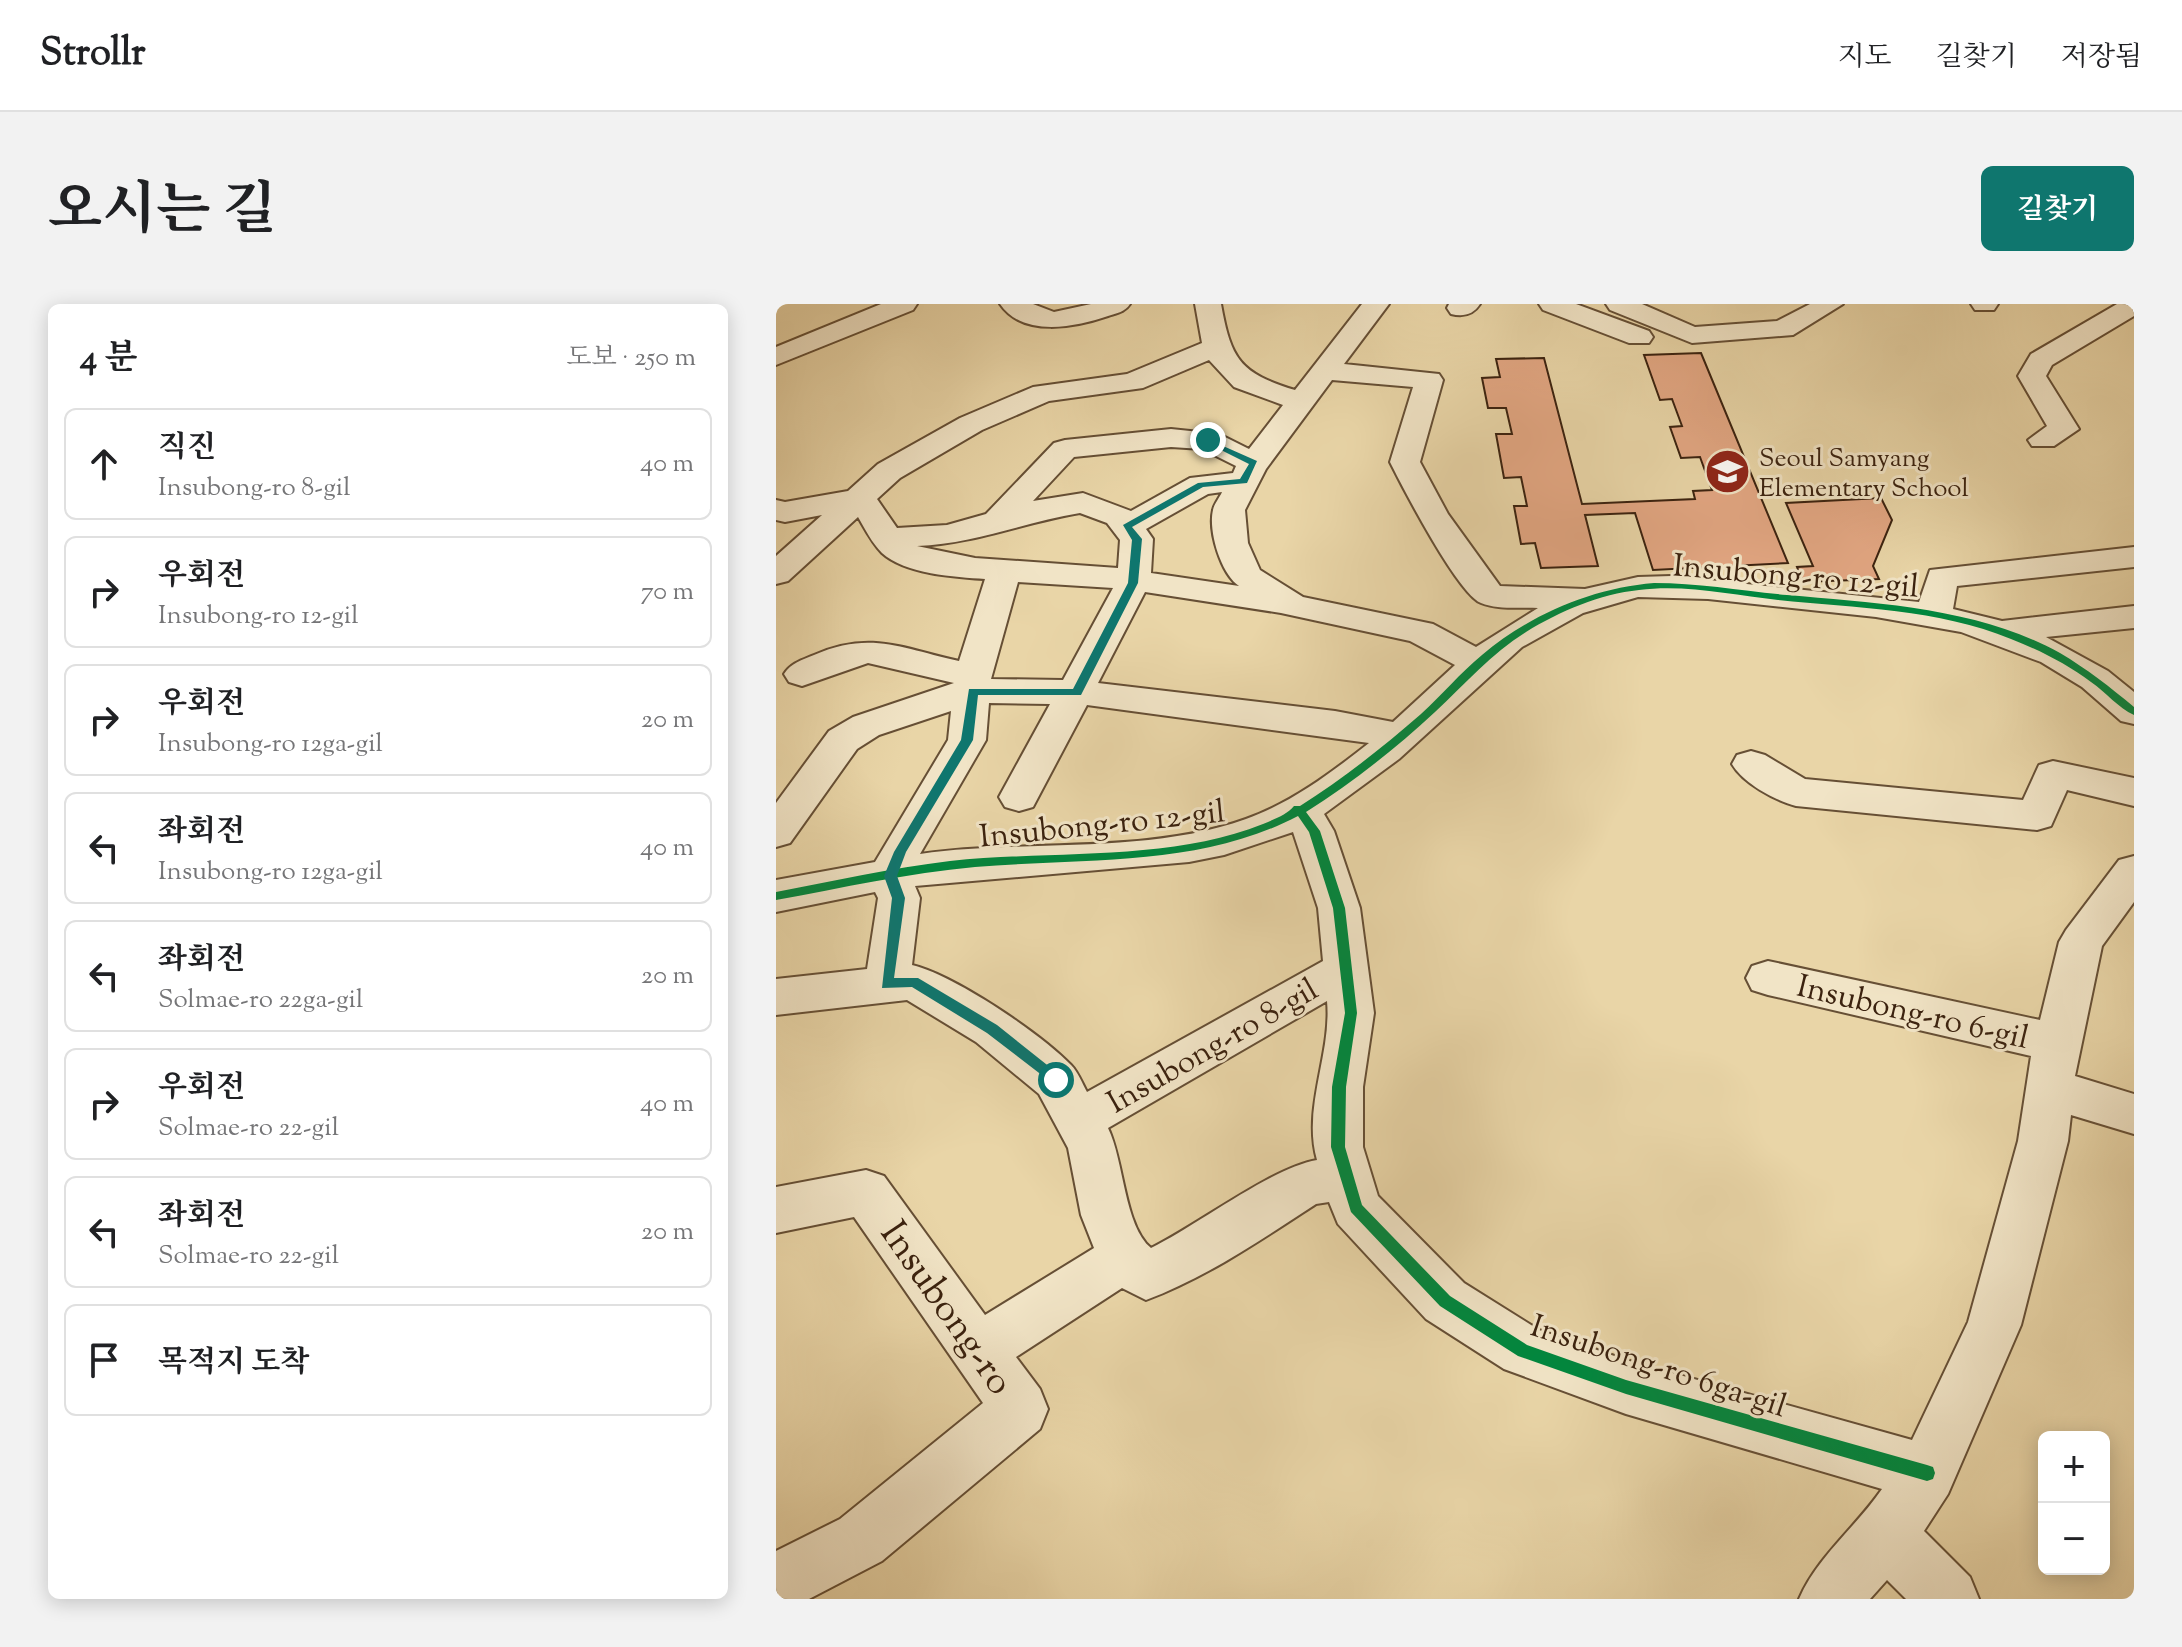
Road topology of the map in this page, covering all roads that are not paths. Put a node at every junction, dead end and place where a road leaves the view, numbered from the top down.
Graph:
1 (1013, 304) edge
2 (1117, 304) edge
3 (1208, 304) edge
4 (1376, 304) edge
5 (1552, 304) edge
6 (1619, 304) edge
7 (1740, 304) edge
8 (1830, 304) edge
9 (896, 305) edge
10 (2134, 305) edge
11 (1791, 325) junction
12 (1639, 337) dead end
13 (811, 343) junction
14 (1217, 347) junction
15 (776, 357) edge
16 (848, 360) dead end
17 (1324, 371) junction
18 (1299, 401) junction
19 (2043, 440) dead end
20 (1249, 472) junction
21 (858, 499) junction
22 (776, 510) edge
23 (998, 520) junction
24 (1126, 527) junction
25 (890, 538) junction
26 (2134, 557) edge
27 (1005, 569) junction
28 (776, 574) edge
29 (1133, 583) junction
30 (1588, 600) junction
31 (1292, 605) junction
32 (1934, 614) junction
33 (2134, 617) edge
34 (2004, 631) junction
35 (1477, 662) junction
36 (802, 674) dead end
37 (973, 683) junction
38 (1077, 692) junction
39 (2134, 712) edge
40 (1398, 736) junction
41 (1751, 764) dead end
42 (2134, 792) edge
43 (1019, 797) dead end
44 (1298, 809) junction
45 (776, 833) edge
46 (2134, 871) edge
47 (890, 876) junction
48 (776, 896) edge
49 (1346, 969) junction
50 (1768, 978) dead end
51 (887, 984) junction
52 (776, 997) edge
53 (2054, 1066) junction
54 (2134, 1114) edge
55 (1078, 1121) junction
56 (1347, 1177) junction
57 (776, 1210) edge
58 (1124, 1258) junction
59 (978, 1350) junction
60 (1927, 1473) junction
61 (1886, 1535) junction
62 (776, 1583) edge
63 (1830, 1599) edge
64 (1948, 1599) edge

1 - 2 street
3 - 14 street
4 - 17 street
5 - 12 street
6 - 11 street
7 - 11 street
8 - 11 street
9 - 13 street
10 - 19 street
13 - 15 street
13 - 16 street
14 - 18 street
14 - 21 street
17 - 18 street
17 - 30 street
18 - 20 street
20 - 23 street
20 - 24 street
20 - 31 street
21 - 22 street
21 - 25 street
21 - 28 street
23 - 24 street
23 - 25 street
24 - 29 street
25 - 27 street
26 - 32 street
27 - 29 street
27 - 37 street
29 - 31 street
29 - 38 street
30 - 32 street, Insubong-ro 12-gil
30 - 35 street, Insubong-ro 12-gil
31 - 35 street
32 - 34 street
33 - 34 street
34 - 39 street
35 - 40 street, Insubong-ro 12-gil
36 - 37 street
37 - 38 street
37 - 45 street
37 - 47 street
38 - 40 street
38 - 43 street
40 - 44 street, Insubong-ro 12-gil
41 - 42 street
44 - 47 street, Insubong-ro 12-gil
44 - 49 street, Insubong-ro 6ga-gil
46 - 53 street, Insubong-ro 6-gil
47 - 48 street, Insubong-ro 12-gil
47 - 51 street
49 - 55 street, Insubong-ro 8-gil
49 - 56 street, Insubong-ro 6ga-gil
50 - 53 street, Insubong-ro 6-gil
51 - 52 street, Insubong-ro 8-gil
51 - 55 street, Insubong-ro 8-gil
53 - 54 street
53 - 60 street, Insubong-ro 6-gil
55 - 58 street, Insubong-ro 8-gil
56 - 58 street
56 - 60 street, Insubong-ro 6ga-gil
57 - 59 street, Insubong-ro
58 - 59 street
59 - 62 street, Insubong-ro
60 - 61 street, Insubong-ro 6-gil
61 - 63 street, Insubong-ro 6-gil
61 - 64 street

